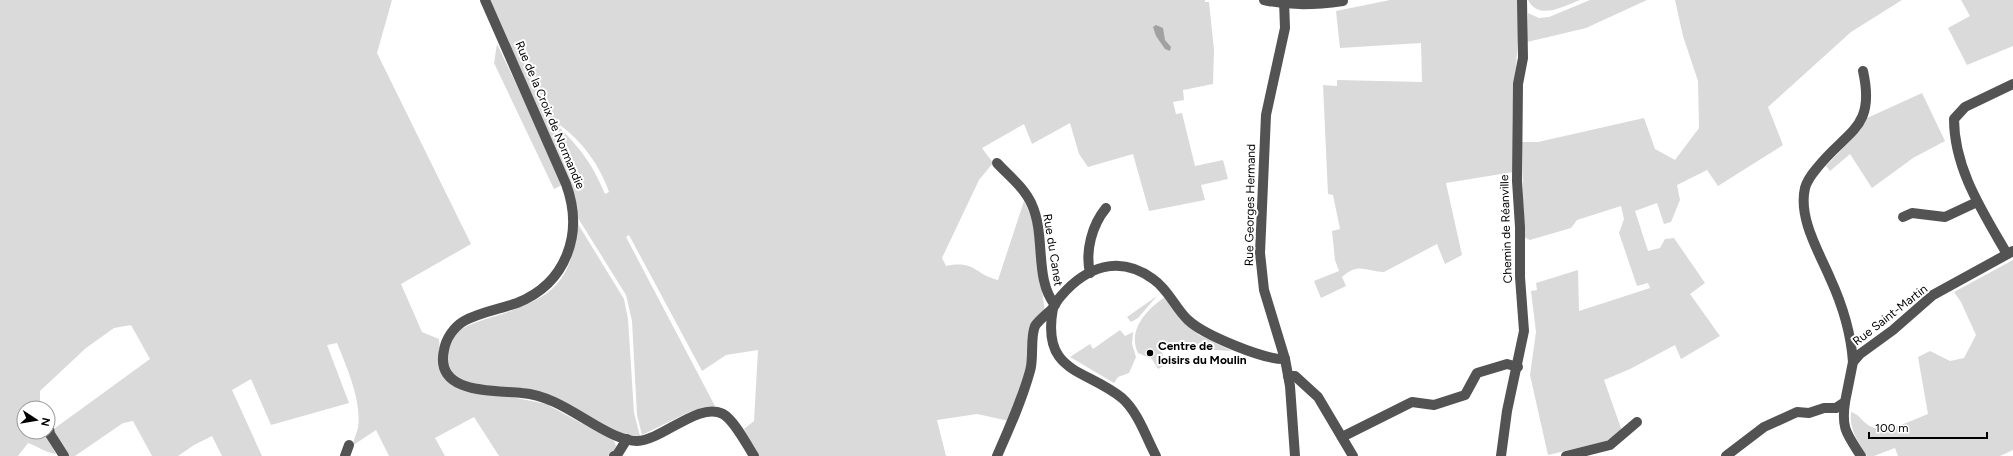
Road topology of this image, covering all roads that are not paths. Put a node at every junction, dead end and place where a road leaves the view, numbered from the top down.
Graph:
1 (485, 0) edge
2 (1264, 0) edge
3 (1522, 0) edge
4 (1343, 1) dead end
5 (1284, 2) edge
6 (1310, 3) edge
7 (1863, 71) dead end
8 (2013, 84) edge
9 (997, 164) dead end
10 (1977, 202) junction
11 (1106, 208) dead end
12 (1903, 217) dead end
13 (2010, 253) edge
14 (1090, 273) junction
15 (1054, 306) junction
16 (1285, 359) junction
17 (1853, 362) junction
18 (1518, 366) junction
19 (1288, 376) junction
20 (1845, 402) junction
21 (1824, 408) junction
22 (1637, 422) dead end
23 (1845, 431) junction
24 (1342, 437) junction
25 (627, 439) junction
26 (54, 440) edge
27 (349, 445) dead end
28 (64, 456) edge
29 (345, 456) edge
30 (614, 456) edge
31 (754, 456) edge
32 (997, 456) edge
33 (1156, 456) edge
34 (1295, 456) edge
35 (1353, 456) edge
36 (1501, 456) edge
37 (1566, 456) edge
38 (1726, 456) edge
39 (1861, 456) edge

1 - 25 street, Rue de la Croix de Normandie
2 - 5 street
3 - 18 street, Chemin de Réanville
4 - 6 street
5 - 6 street
5 - 16 street, Rue Georges Hermand
7 - 17 street
8 - 10 street
9 - 15 street, Rue du Canet
10 - 12 street
10 - 13 street
11 - 14 street
13 - 17 street, Rue Saint-Martin
14 - 15 street
14 - 16 street
15 - 32 street
15 - 33 street
16 - 19 street, Rue Georges Hermand
17 - 20 street, Rue Saint-Martin
18 - 24 street
18 - 36 street, Chemin de Réanville
19 - 24 street
19 - 34 street, Rue Georges Hermand
20 - 21 street
20 - 23 street, Rue Saint-Martin
21 - 23 street
21 - 38 street
22 - 37 street
23 - 39 street
24 - 35 street
25 - 30 street
25 - 31 street, Rue de la Croix de Normandie
26 - 28 street
27 - 29 street

